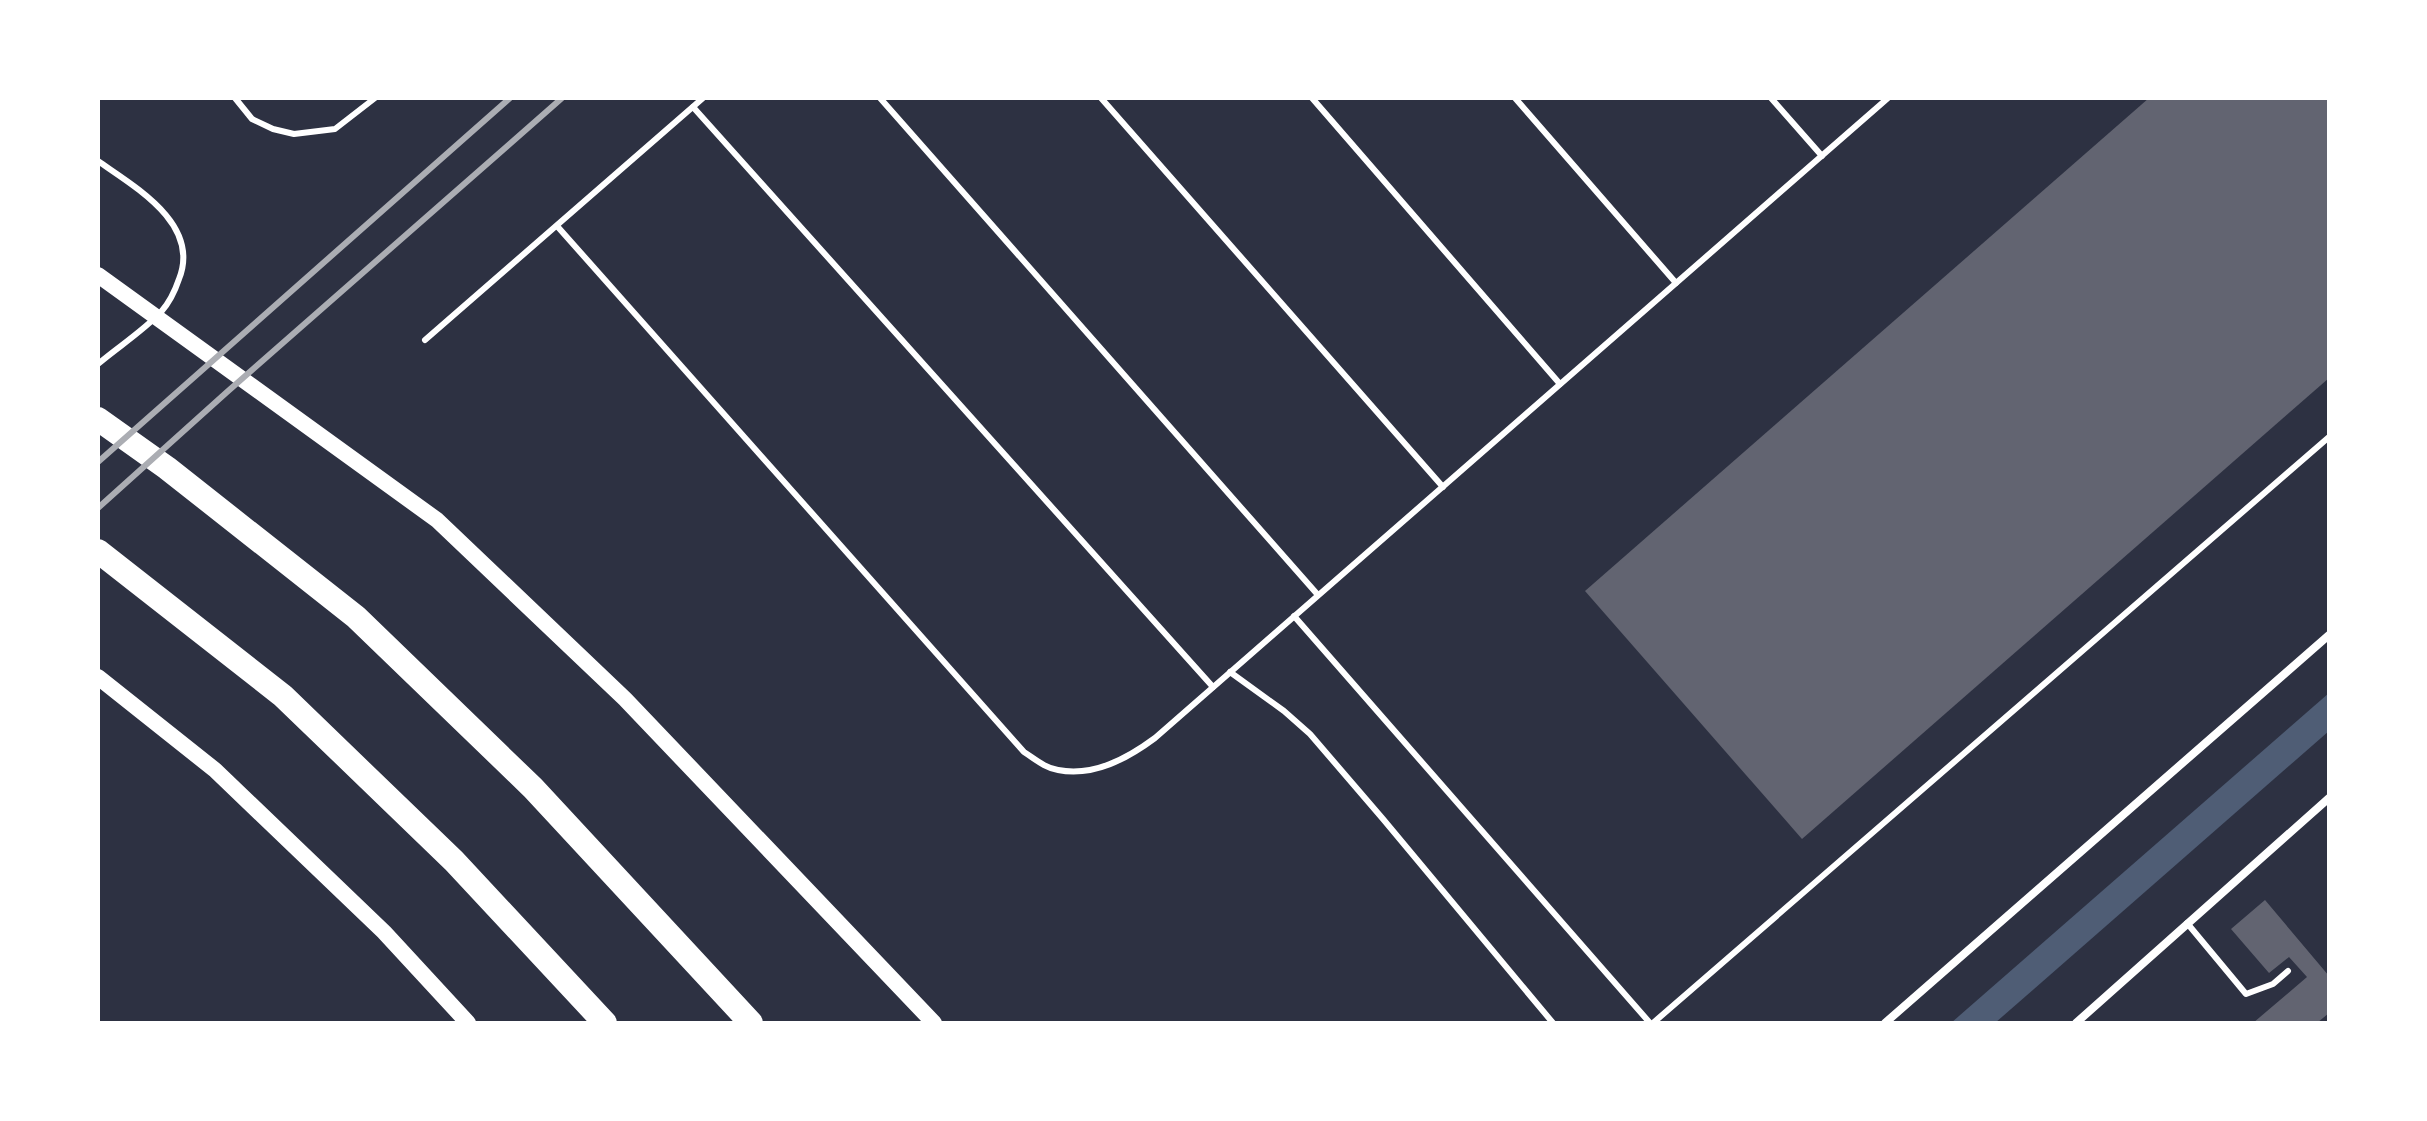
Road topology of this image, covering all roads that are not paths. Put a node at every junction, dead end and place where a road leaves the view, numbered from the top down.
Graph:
1 (235, 98) edge
2 (375, 98) edge
3 (703, 98) edge
4 (880, 98) edge
5 (1101, 98) edge
6 (1312, 98) edge
7 (1515, 98) edge
8 (1771, 98) edge
9 (1888, 98) edge
10 (693, 107) junction
11 (1822, 156) junction
12 (98, 161) edge
13 (557, 226) junction
14 (98, 275) edge
15 (1676, 283) junction
16 (425, 340) dead end
17 (98, 364) edge
18 (1560, 384) junction
19 (98, 419) edge
20 (2329, 437) edge
21 (1443, 487) junction
22 (98, 551) edge
23 (1318, 595) junction
24 (1294, 616) junction
25 (2329, 635) edge
26 (1230, 672) junction
27 (98, 677) edge
28 (1213, 687) junction
29 (2329, 798) edge
30 (2187, 923) junction
31 (2288, 971) dead end
32 (468, 1023) edge
33 (605, 1023) edge
34 (751, 1023) edge
35 (934, 1023) edge
36 (1553, 1023) edge
37 (1651, 1023) edge
38 (1885, 1023) edge
39 (2076, 1023) edge

1 - 2 lane
3 - 10 lane
4 - 23 lane
5 - 21 lane
6 - 18 lane
7 - 15 lane
8 - 11 lane
9 - 11 lane
10 - 13 lane
10 - 28 lane
11 - 15 lane
12 - 17 lane
13 - 16 lane
13 - 28 lane
14 - 35 main road
15 - 18 lane
18 - 21 lane
19 - 34 highway
20 - 37 lane
21 - 23 lane
22 - 33 highway
23 - 24 lane
24 - 26 lane
24 - 37 lane
25 - 38 street
26 - 28 lane
26 - 36 lane
27 - 32 main road
29 - 30 street
30 - 31 lane
30 - 39 street

